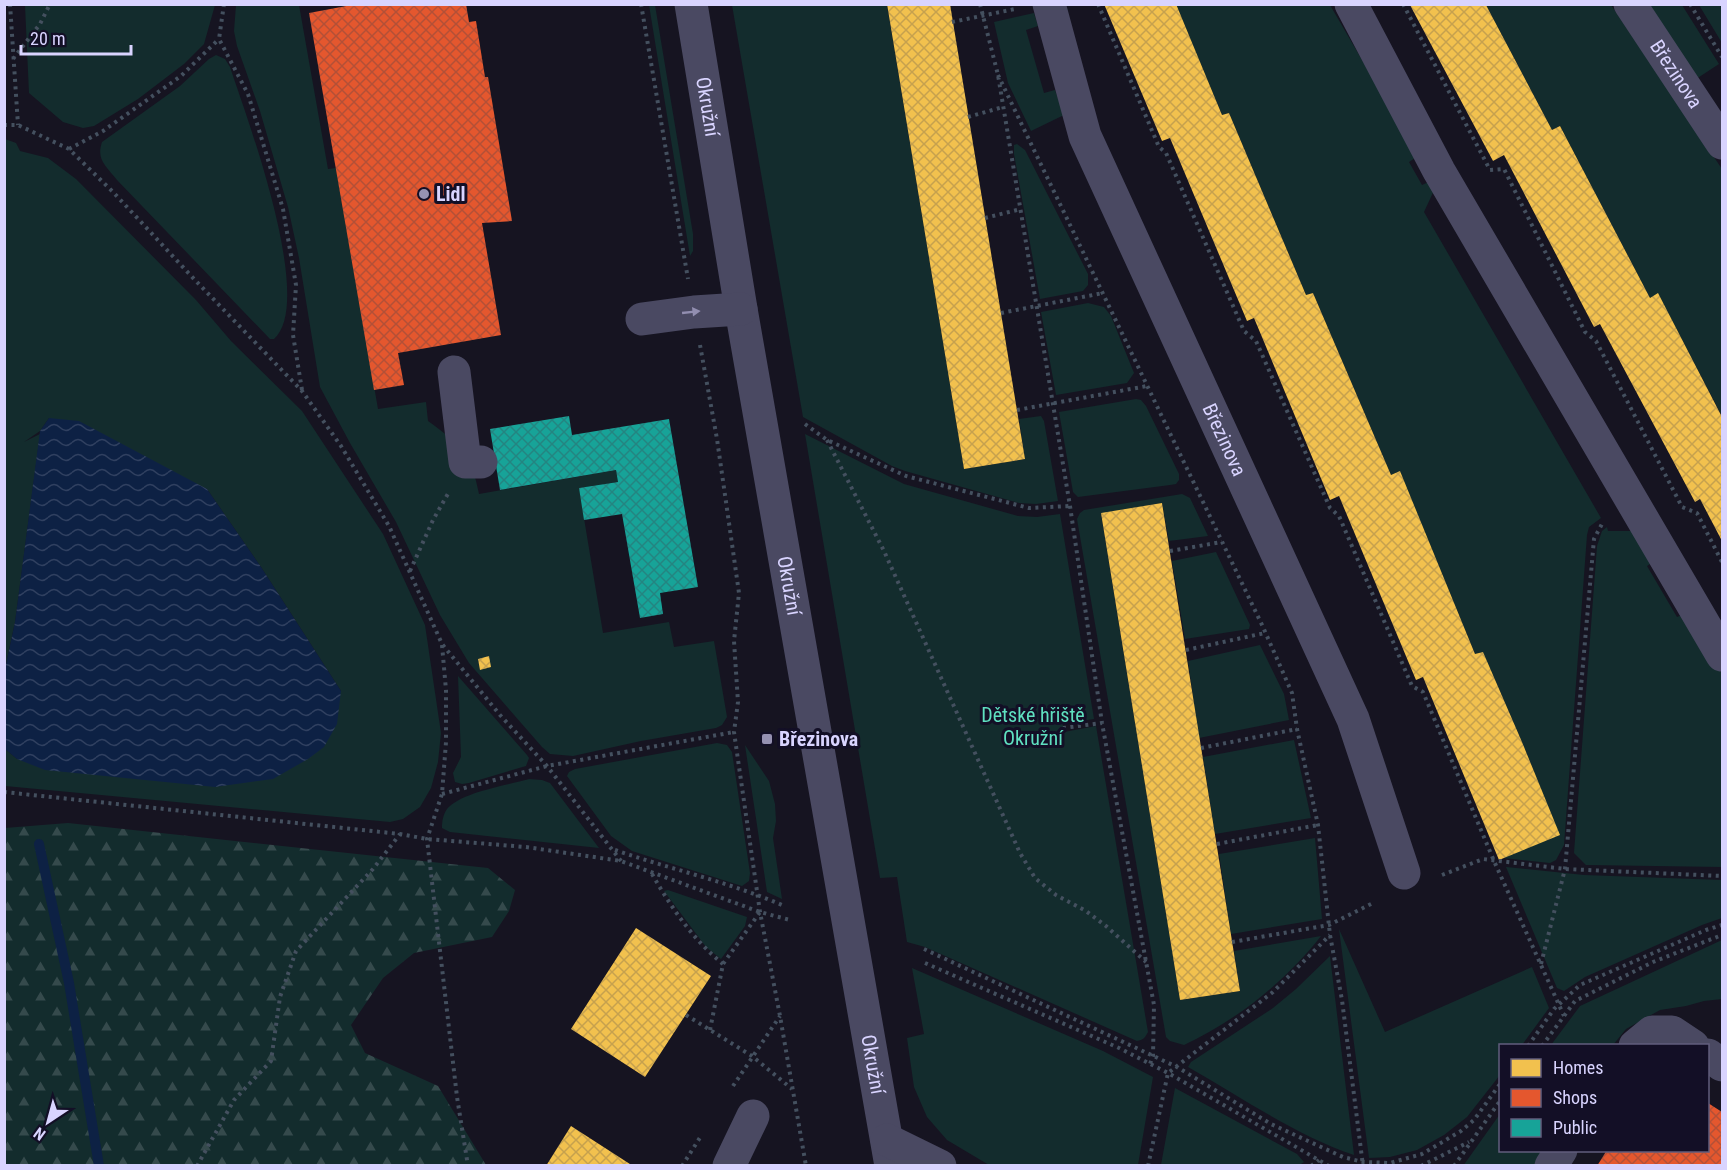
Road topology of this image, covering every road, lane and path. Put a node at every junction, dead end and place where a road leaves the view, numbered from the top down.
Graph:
1 (9, 4) edge
2 (50, 4) edge
3 (224, 4) edge
4 (640, 4) edge
5 (691, 4) edge
6 (980, 4) edge
7 (1049, 4) edge
8 (1098, 4) edge
9 (1351, 4) edge
10 (1403, 4) edge
11 (1630, 4) edge
12 (1690, 4) edge
13 (1016, 9) dead end
14 (982, 16) junction
15 (952, 21) dead end
16 (219, 39) junction
17 (1722, 57) edge
18 (12, 59) junction
19 (998, 75) junction
20 (1003, 107) junction
21 (968, 117) dead end
22 (4, 125) edge
23 (18, 125) junction
24 (1722, 143) edge
25 (69, 149) junction
26 (1021, 210) junction
27 (985, 218) dead end
28 (1103, 293) junction
29 (1036, 305) junction
30 (741, 309) junction
31 (694, 312) junction
32 (1001, 313) dead end
33 (642, 319) dead end
34 (454, 372) dead end
35 (1147, 386) junction
36 (302, 391) junction
37 (1053, 403) junction
38 (1017, 410) dead end
39 (805, 424) dead end
40 (827, 440) junction
41 (473, 462) joint
42 (1622, 484) junction
43 (1070, 506) junction
44 (1222, 542) junction
45 (1170, 550) dead end
46 (1722, 562) edge
47 (409, 572) junction
48 (1265, 633) junction
49 (442, 644) junction
50 (1186, 650) dead end
51 (1722, 655) edge
52 (1102, 723) junction
53 (1063, 728) dead end
54 (1297, 729) junction
55 (734, 732) junction
56 (1201, 748) dead end
57 (547, 766) junction
58 (4, 792) edge
59 (442, 794) junction
60 (1318, 825) junction
61 (400, 834) junction
62 (427, 839) junction
63 (1217, 844) dead end
64 (612, 849) junction
65 (621, 861) junction
66 (1494, 861) junction
67 (1565, 869) junction
68 (651, 873) junction
69 (1404, 873) dead end
70 (1443, 874) dead end
71 (1722, 876) edge
72 (758, 895) junction
73 (1373, 903) dead end
74 (782, 905) dead end
75 (760, 912) junction
76 (790, 921) dead end
77 (1329, 925) junction
78 (1722, 925) edge
79 (1722, 934) edge
80 (1330, 935) junction
81 (1232, 942) dead end
82 (924, 949) dead end
83 (925, 963) dead end
84 (1147, 963) junction
85 (723, 964) junction
86 (1541, 965) junction
87 (1559, 1004) junction
88 (686, 1015) dead end
89 (780, 1016) junction
90 (1564, 1016) junction
91 (710, 1029) junction
92 (1529, 1044) edge
93 (1543, 1044) edge
94 (1637, 1044) edge
95 (1689, 1044) edge
96 (752, 1056) junction
97 (1153, 1056) junction
98 (1709, 1056) edge
99 (1150, 1064) junction
100 (1722, 1065) edge
101 (1177, 1067) junction
102 (1168, 1073) junction
103 (1499, 1085) edge
104 (792, 1089) junction
105 (1499, 1102) edge
106 (753, 1116) dead end
107 (1470, 1141) junction
108 (1561, 1152) edge
109 (889, 1153) edge
110 (1319, 1160) junction
111 (1363, 1164) edge
112 (197, 1166) edge
113 (468, 1166) edge
114 (729, 1166) edge
115 (806, 1166) edge
116 (940, 1166) edge
117 (1148, 1166) edge
118 (1311, 1166) edge
119 (1329, 1166) edge
120 (1421, 1166) edge
121 (1454, 1166) edge
122 (1551, 1166) edge

1 - 18 path
2 - 18 path
3 - 16 path
4 - 31 path
5 - 30 street, Okružní
6 - 14 path
7 - 69 street, Březinova
8 - 66 path
9 - 42 street
10 - 46 path
11 - 24 street, Březinova
12 - 17 path
13 - 14 path
14 - 15 path
14 - 19 path
16 - 25 path
16 - 36 path
18 - 23 path
19 - 20 path
19 - 28 path
20 - 21 path
20 - 26 path
22 - 23 path
23 - 25 path
25 - 36 path
26 - 27 path
26 - 29 path
28 - 29 path
28 - 35 path
29 - 32 path
29 - 37 path
30 - 31 street
30 - 109 street, Okružní
33 -> 31 street
31 - 55 path
34 - 41 street
35 - 37 path
35 - 44 path
36 - 47 path
37 - 38 path
37 - 43 path
39 - 40 path
40 - 43 path
40 - 84 path
41 - 47 path
42 - 51 street
42 - 67 path
43 - 52 path
44 - 45 path
44 - 48 path
47 - 49 path
48 - 50 path
48 - 54 path
49 - 57 path
49 - 59 path
52 - 53 path
52 - 84 path
54 - 56 path
54 - 60 path
55 - 57 path
55 - 72 path
57 - 59 path
57 - 64 path
58 - 61 path
59 - 62 path
60 - 63 path
60 - 77 path
61 - 62 path
61 - 112 path
62 - 65 path
62 - 113 path
64 - 65 path
64 - 72 path
65 - 68 path
66 - 67 path
66 - 70 path
66 - 86 path
67 - 71 path
67 - 86 path
68 - 75 path
68 - 85 path
72 - 74 path
72 - 75 path
73 - 77 path
75 - 76 path
75 - 85 path
75 - 89 path
77 - 80 path
77 - 81 path
78 - 87 path
79 - 90 path
80 - 101 path
80 - 111 path
82 - 97 path
83 - 99 path
84 - 97 path
85 - 91 path
86 - 87 path
87 - 90 path
87 - 92 path
88 - 91 path
89 - 96 path
89 - 104 path
90 - 93 path
91 - 96 path
94 - 95 street
96 - 104 path
97 - 99 path
97 - 101 path
98 - 100 street
99 - 102 path
101 - 102 path
101 - 111 path
102 - 110 path
102 - 117 path
103 - 111 path
104 - 115 path
105 - 107 path
106 - 114 street
107 - 120 path
107 - 121 path
108 - 122 street
109 - 116 street
110 - 118 path
110 - 119 path

